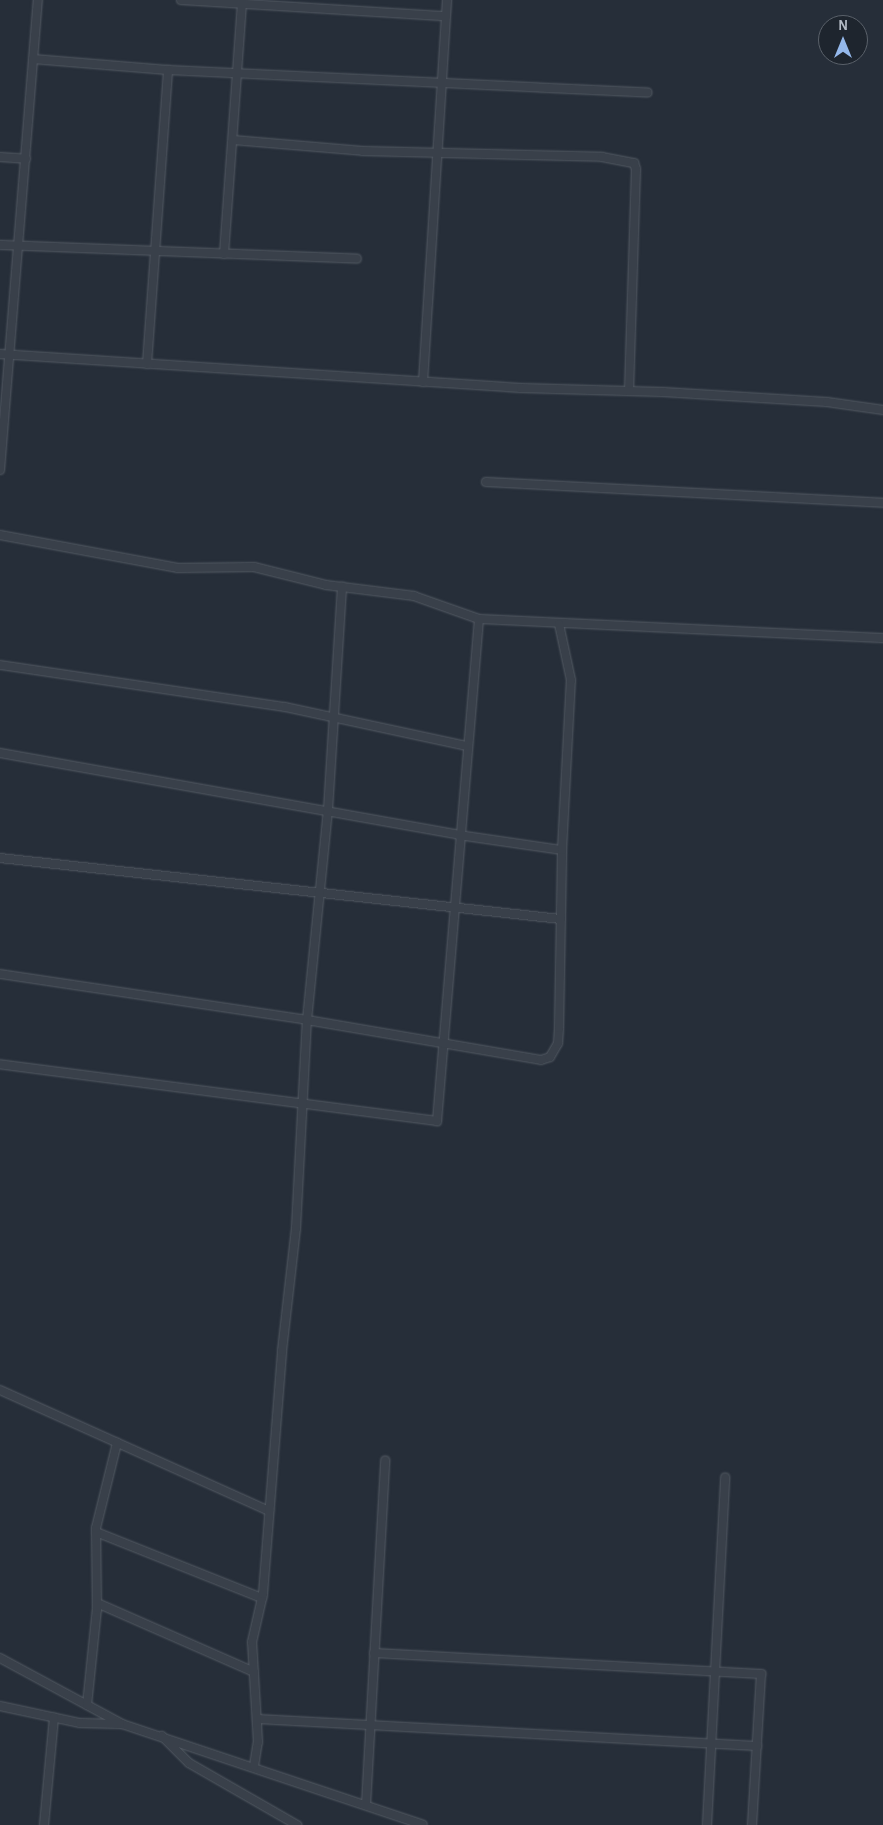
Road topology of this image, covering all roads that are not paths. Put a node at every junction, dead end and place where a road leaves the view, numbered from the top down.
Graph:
1 (38, 0) edge
2 (181, 0) edge
3 (447, 0) edge
4 (242, 2) edge
5 (446, 16) junction
6 (33, 59) junction
7 (168, 70) junction
8 (238, 73) junction
9 (441, 83) junction
10 (647, 94) dead end
11 (233, 140) junction
12 (437, 152) junction
13 (0, 157) edge
14 (26, 159) junction
15 (0, 245) edge
16 (19, 246) junction
17 (155, 251) junction
18 (224, 254) junction
19 (357, 259) dead end
20 (0, 354) edge
21 (11, 355) junction
22 (147, 364) junction
23 (424, 382) junction
24 (629, 391) junction
25 (883, 410) edge
26 (0, 470) edge
27 (486, 482) dead end
28 (883, 503) edge
29 (0, 535) edge
30 (342, 586) junction
31 (479, 619) junction
32 (559, 624) junction
33 (883, 638) edge
34 (0, 665) edge
35 (332, 717) junction
36 (466, 746) junction
37 (0, 753) edge
38 (328, 810) junction
39 (459, 835) junction
40 (562, 850) junction
41 (0, 858) edge
42 (319, 890) junction
43 (454, 906) junction
44 (561, 919) junction
45 (0, 974) edge
46 (307, 1020) junction
47 (443, 1044) junction
48 (0, 1064) edge
49 (305, 1105) junction
50 (0, 1390) edge
51 (117, 1443) junction
52 (385, 1461) dead end
53 (725, 1477) dead end
54 (269, 1511) junction
55 (96, 1532) junction
56 (262, 1598) junction
57 (97, 1603) junction
58 (374, 1653) junction
59 (0, 1658) edge
60 (254, 1672) junction
61 (716, 1672) junction
62 (87, 1705) junction
63 (0, 1706) edge
64 (54, 1717) junction
65 (257, 1718) junction
66 (122, 1724) junction
67 (370, 1725) junction
68 (160, 1735) junction
69 (712, 1744) junction
70 (757, 1746) junction
71 (254, 1766) junction
72 (366, 1805) junction
73 (44, 1825) edge
74 (297, 1825) edge
75 (423, 1825) edge
76 (707, 1825) edge
77 (752, 1825) edge

1 - 6 street
2 - 4 street
3 - 5 street
4 - 5 street
4 - 8 street
5 - 9 street
6 - 7 street
6 - 14 street
7 - 8 street
7 - 17 street
8 - 9 street
8 - 11 street
9 - 10 street
9 - 12 street
11 - 12 street
11 - 18 street
12 - 23 street
12 - 24 street
13 - 14 street
14 - 16 street
15 - 16 street
16 - 17 street
16 - 21 street
17 - 18 street
17 - 22 street
18 - 19 street
20 - 21 street
21 - 22 street
21 - 26 street
22 - 23 street
23 - 24 street
24 - 25 street
27 - 28 street
29 - 30 street
30 - 31 street
30 - 35 street
31 - 32 street
31 - 36 street
32 - 33 street
32 - 40 street
34 - 35 street
35 - 36 street
35 - 38 street
36 - 39 street
37 - 38 street
38 - 39 street
38 - 42 street
39 - 40 street
39 - 43 street
40 - 44 street
41 - 42 street
42 - 43 street
42 - 46 street
43 - 44 street
43 - 47 street
44 - 47 street
45 - 46 street
46 - 47 street
46 - 49 street
47 - 49 street
48 - 49 street
49 - 54 street
50 - 51 street
51 - 54 street
51 - 55 street
52 - 58 street
53 - 61 street
54 - 56 street
55 - 56 street
55 - 57 street
56 - 60 street
57 - 60 street
57 - 62 street
58 - 61 street
58 - 67 street
59 - 62 street
60 - 65 street
61 - 69 street
61 - 70 street
62 - 66 street
63 - 64 street
64 - 66 street
64 - 73 street
65 - 67 street
65 - 71 street
66 - 68 street
67 - 69 street
67 - 72 street
68 - 71 street
68 - 74 street
69 - 70 street
69 - 76 street
70 - 77 street
71 - 72 street
72 - 75 street

